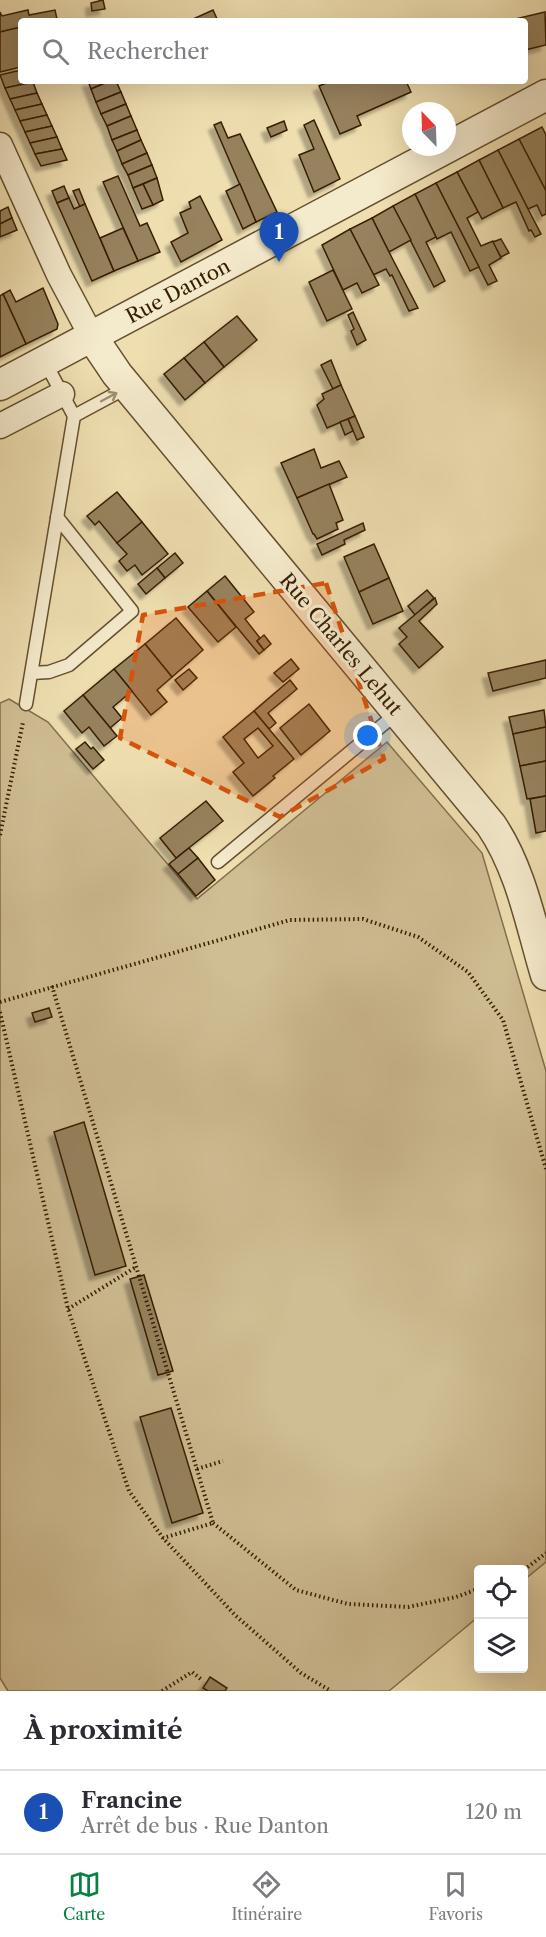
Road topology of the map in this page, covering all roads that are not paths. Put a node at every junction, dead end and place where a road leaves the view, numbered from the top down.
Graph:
1 (546, 95) edge
2 (0, 145) edge
3 (92, 337) junction
4 (45, 362) junction
5 (0, 385) edge
6 (128, 387) junction
7 (62, 394) junction
8 (74, 416) junction
9 (0, 426) edge
10 (57, 517) junction
11 (32, 673) junction
12 (26, 704) road end
13 (398, 712) junction
14 (218, 862) dead end
15 (546, 975) edge

1 - 3 street, Rue Danton
2 - 3 street
3 - 4 street, Rue Danton
3 - 6 street, Rue Charles Lehut
4 - 5 street, Rue Danton
4 - 7 lane
8 -> 6 lane
6 - 13 street, Rue Charles Lehut
7 - 8 lane
7 - 9 street
8 - 10 lane
10 - 11 lane
10 - 11 lane
11 - 12 lane
13 - 14 lane
13 - 15 street, Rue Charles Lehut

